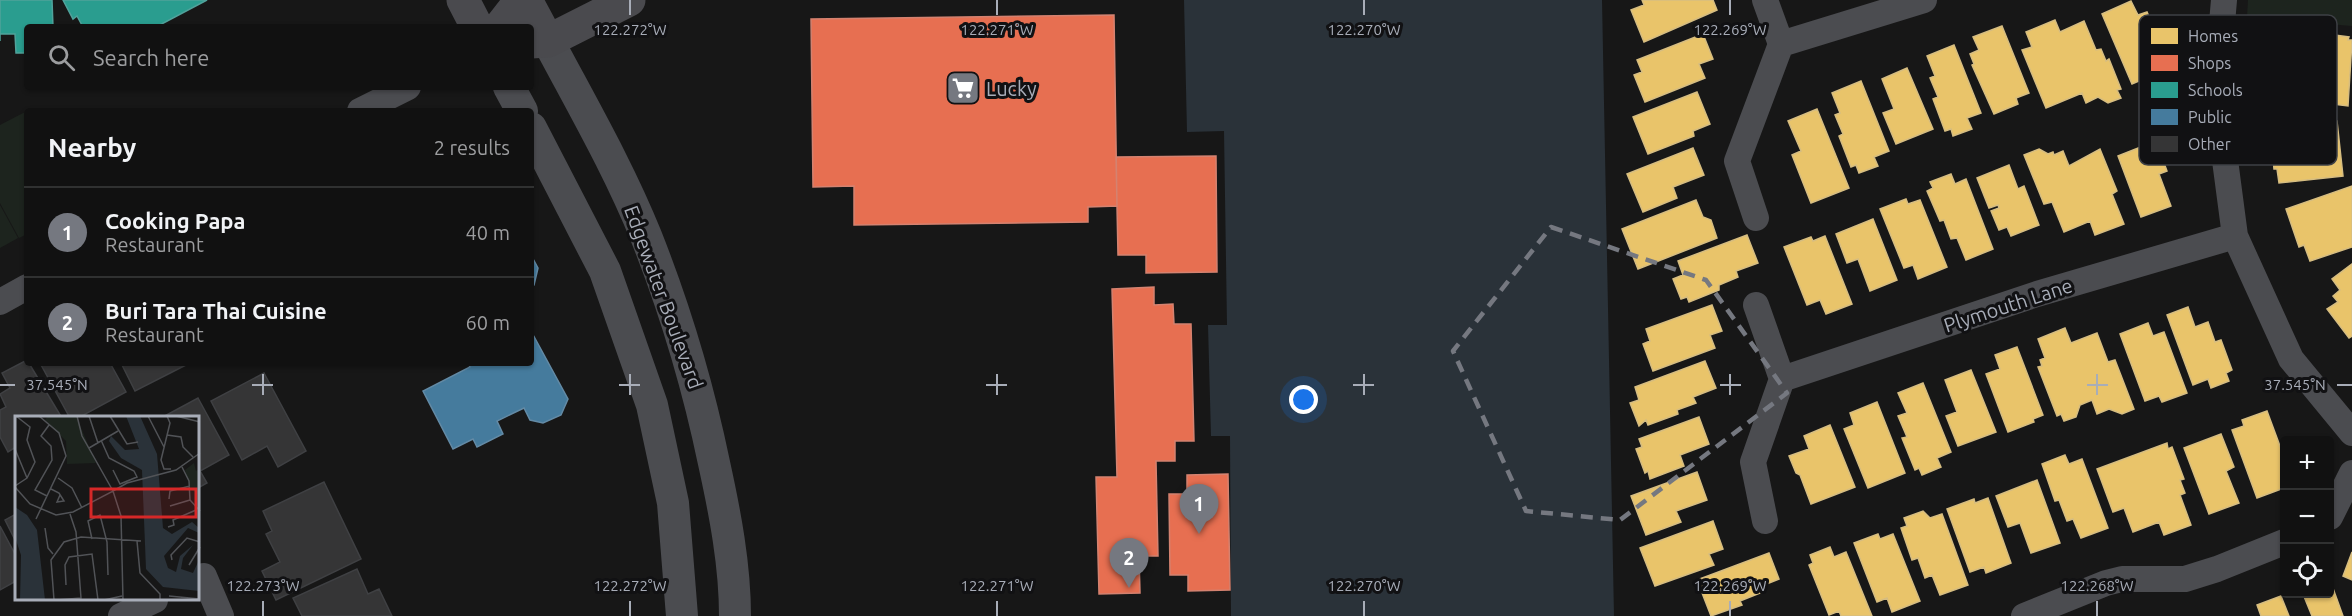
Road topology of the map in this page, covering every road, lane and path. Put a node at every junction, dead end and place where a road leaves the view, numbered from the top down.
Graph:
1 (463, 0) edge
2 (521, 0) edge
3 (526, 0) edge
4 (628, 0) edge
5 (1765, 0) edge
6 (1924, 0) edge
7 (2224, 0) edge
8 (2223, 15) edge
9 (475, 24) edge
10 (502, 24) edge
11 (533, 24) edge
12 (534, 26) edge
13 (539, 42) edge
14 (1781, 44) junction
15 (402, 90) edge
16 (511, 90) edge
17 (366, 108) edge
18 (520, 108) edge
19 (534, 134) edge
20 (2226, 165) edge
21 (1756, 218) dead end
22 (2235, 236) junction
23 (24, 289) edge
24 (0, 302) edge
25 (1756, 305) dead end
26 (1782, 379) junction
27 (2352, 433) edge
28 (2352, 472) edge
29 (2334, 509) edge
30 (1765, 521) dead end
31 (2280, 544) edge
32 (200, 578) edge
33 (153, 601) edge
34 (121, 616) edge
35 (221, 616) edge
36 (682, 616) edge
37 (735, 616) edge
38 (2024, 616) edge

1 - 9 main road
2 - 10 main road
3 - 11 main road, Edgewater Boulevard
4 - 13 main road
5 - 14 street
6 - 14 street
7 - 8 street
12 - 13 main road, Edgewater Boulevard
13 - 37 street, Edgewater Boulevard
14 - 21 street
15 - 17 street
16 - 18 street
19 - 36 street
20 - 22 street
22 - 26 street, Plymouth Lane
22 - 27 street
23 - 24 street
25 - 26 street
26 - 30 street
28 - 29 street
31 - 38 street
32 - 35 street
33 - 34 street

